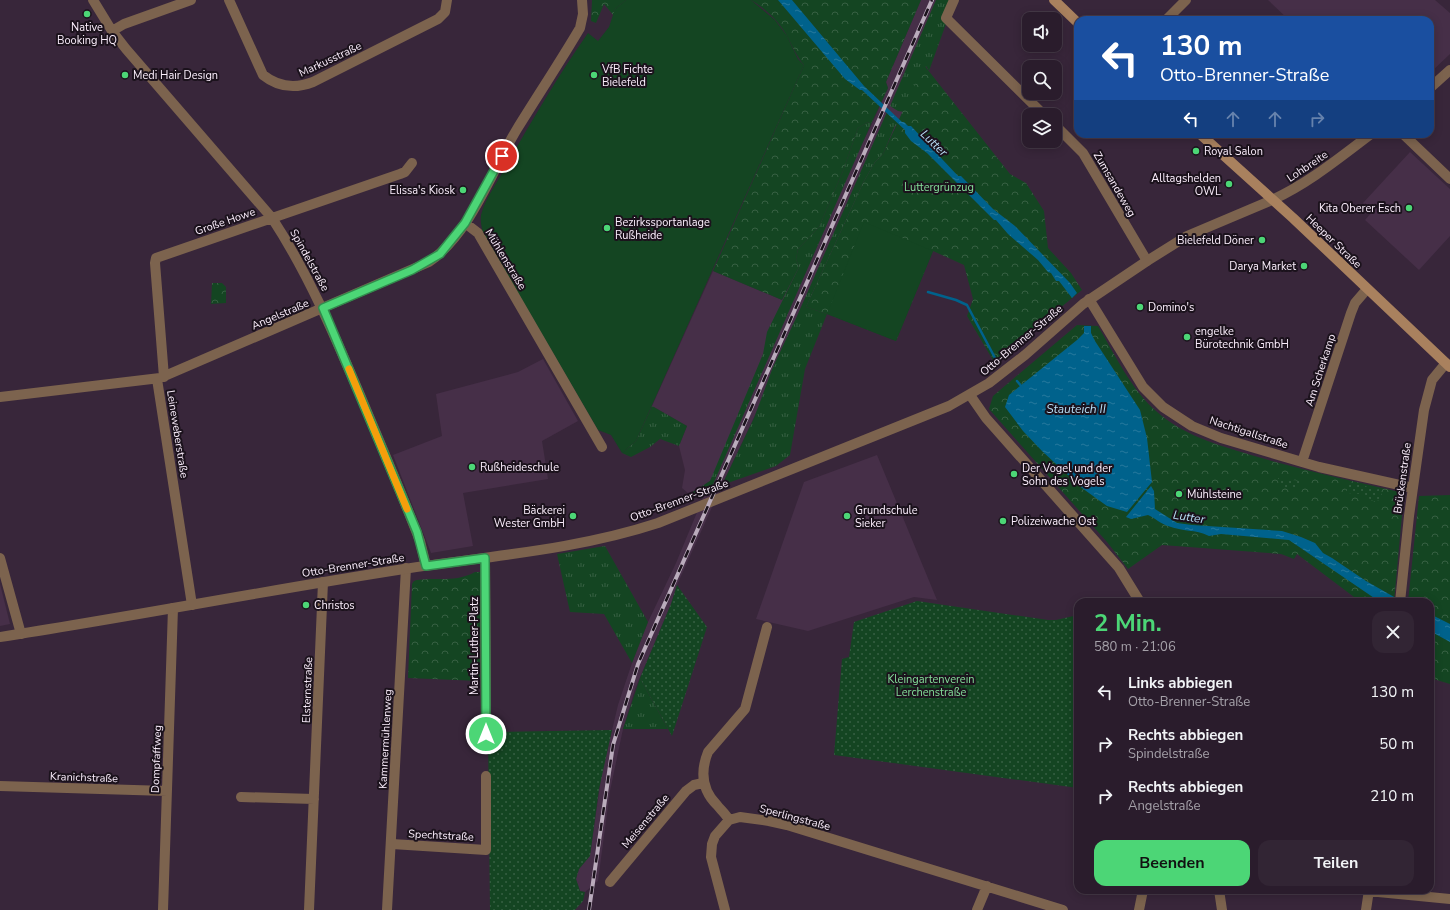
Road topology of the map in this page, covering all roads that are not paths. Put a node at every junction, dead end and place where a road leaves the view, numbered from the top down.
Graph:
1 (93, 0) edge
2 (191, 0) edge
3 (228, 0) edge
4 (447, 0) edge
5 (582, 0) edge
6 (954, 0) edge
7 (1054, 0) edge
8 (1186, 0) edge
9 (1170, 16) edge
10 (1074, 19) edge
11 (112, 31) junction
12 (1450, 70) edge
13 (1434, 84) edge
14 (1037, 108) edge
15 (1062, 132) edge
16 (1204, 138) edge
17 (1366, 138) edge
18 (1407, 138) edge
19 (412, 163) dead end
20 (1450, 178) edge
21 (1272, 200) junction
22 (272, 218) junction
23 (465, 223) junction
24 (1147, 261) junction
25 (1367, 289) junction
26 (1089, 300) junction
27 (323, 308) junction
28 (1448, 365) edge
29 (160, 378) junction
30 (970, 395) junction
31 (0, 397) edge
32 (602, 447) dead end
33 (1302, 462) junction
34 (1413, 488) junction
35 (0, 558) edge
36 (485, 558) junction
37 (426, 566) junction
38 (406, 568) junction
39 (323, 582) junction
40 (1138, 598) edge
41 (1401, 598) edge
42 (192, 605) junction
43 (173, 608) junction
44 (767, 627) dead end
45 (21, 634) junction
46 (0, 637) edge
47 (486, 734) dead end
48 (486, 776) dead end
49 (704, 783) junction
50 (0, 786) edge
51 (167, 792) junction
52 (241, 797) dead end
53 (314, 798) junction
54 (729, 820) junction
55 (392, 844) junction
56 (610, 882) dead end
57 (987, 886) junction
58 (1142, 894) edge
59 (1220, 894) edge
60 (1368, 894) edge
61 (1399, 894) edge
62 (1450, 899) edge
63 (163, 910) edge
64 (309, 910) edge
65 (387, 910) edge
66 (725, 910) edge
67 (977, 910) edge
68 (1063, 910) edge
69 (1139, 910) edge
70 (1222, 910) edge
71 (1366, 910) edge

1 - 11 street, Spindelstraße
2 - 11 street
3 - 4 street, Markusstraße
5 - 23 street
6 - 14 street
7 - 10 main road
8 - 9 street
11 - 22 street, Spindelstraße
12 - 13 street
15 - 24 street, Zumsandeweg
16 - 21 main road, Heeper Straße
17 - 21 street, Lohbreite
18 - 20 street
19 - 22 street, Große Howe
21 - 24 street, Otto-Brenner-Straße
21 - 25 main road, Heeper Straße
22 - 27 street, Spindelstraße
22 - 29 street, Große Howe
23 - 27 street, Angelstraße
23 - 32 street, Mühlenstraße
24 - 26 street, Otto-Brenner-Straße
25 - 28 main road, Heeper Straße
25 - 33 street, Am Scherkamp
26 - 30 street, Otto-Brenner-Straße
26 - 33 street, Nachtigallstraße
27 - 29 street, Angelstraße
27 - 37 street, Spindelstraße
28 - 34 street, Brückenstraße
29 - 31 street, Leineweberstraße
29 - 42 street, Leineweberstraße
30 - 36 street, Otto-Brenner-Straße
30 - 40 street
33 - 34 street, Nachtigallstraße
34 - 41 street, Brückenstraße
35 - 45 street
36 - 37 street, Otto-Brenner-Straße
36 - 47 street, Martin-Luther-Platz
37 - 38 street, Otto-Brenner-Straße
38 - 39 street, Otto-Brenner-Straße
38 - 55 street, Kammermühlenweg
39 - 42 street, Otto-Brenner-Straße
39 - 53 street, Elsternstraße
42 - 43 street, Otto-Brenner-Straße
43 - 45 street, Otto-Brenner-Straße
43 - 51 street, Dompfaffweg
44 - 49 street
45 - 46 street, Otto-Brenner-Straße
48 - 55 street, Spechtstraße
49 - 54 street
49 - 56 street, Meisenstraße
50 - 51 street, Kranichstraße
51 - 63 street, Dompfaffweg
52 - 53 street
53 - 64 street, Elsternstraße
54 - 57 street, Sperlingstraße
54 - 66 street
55 - 65 street, Kammermühlenweg
57 - 67 street
57 - 68 street, Sperlingstraße
58 - 69 street
59 - 70 street
60 - 71 street
61 - 62 street

